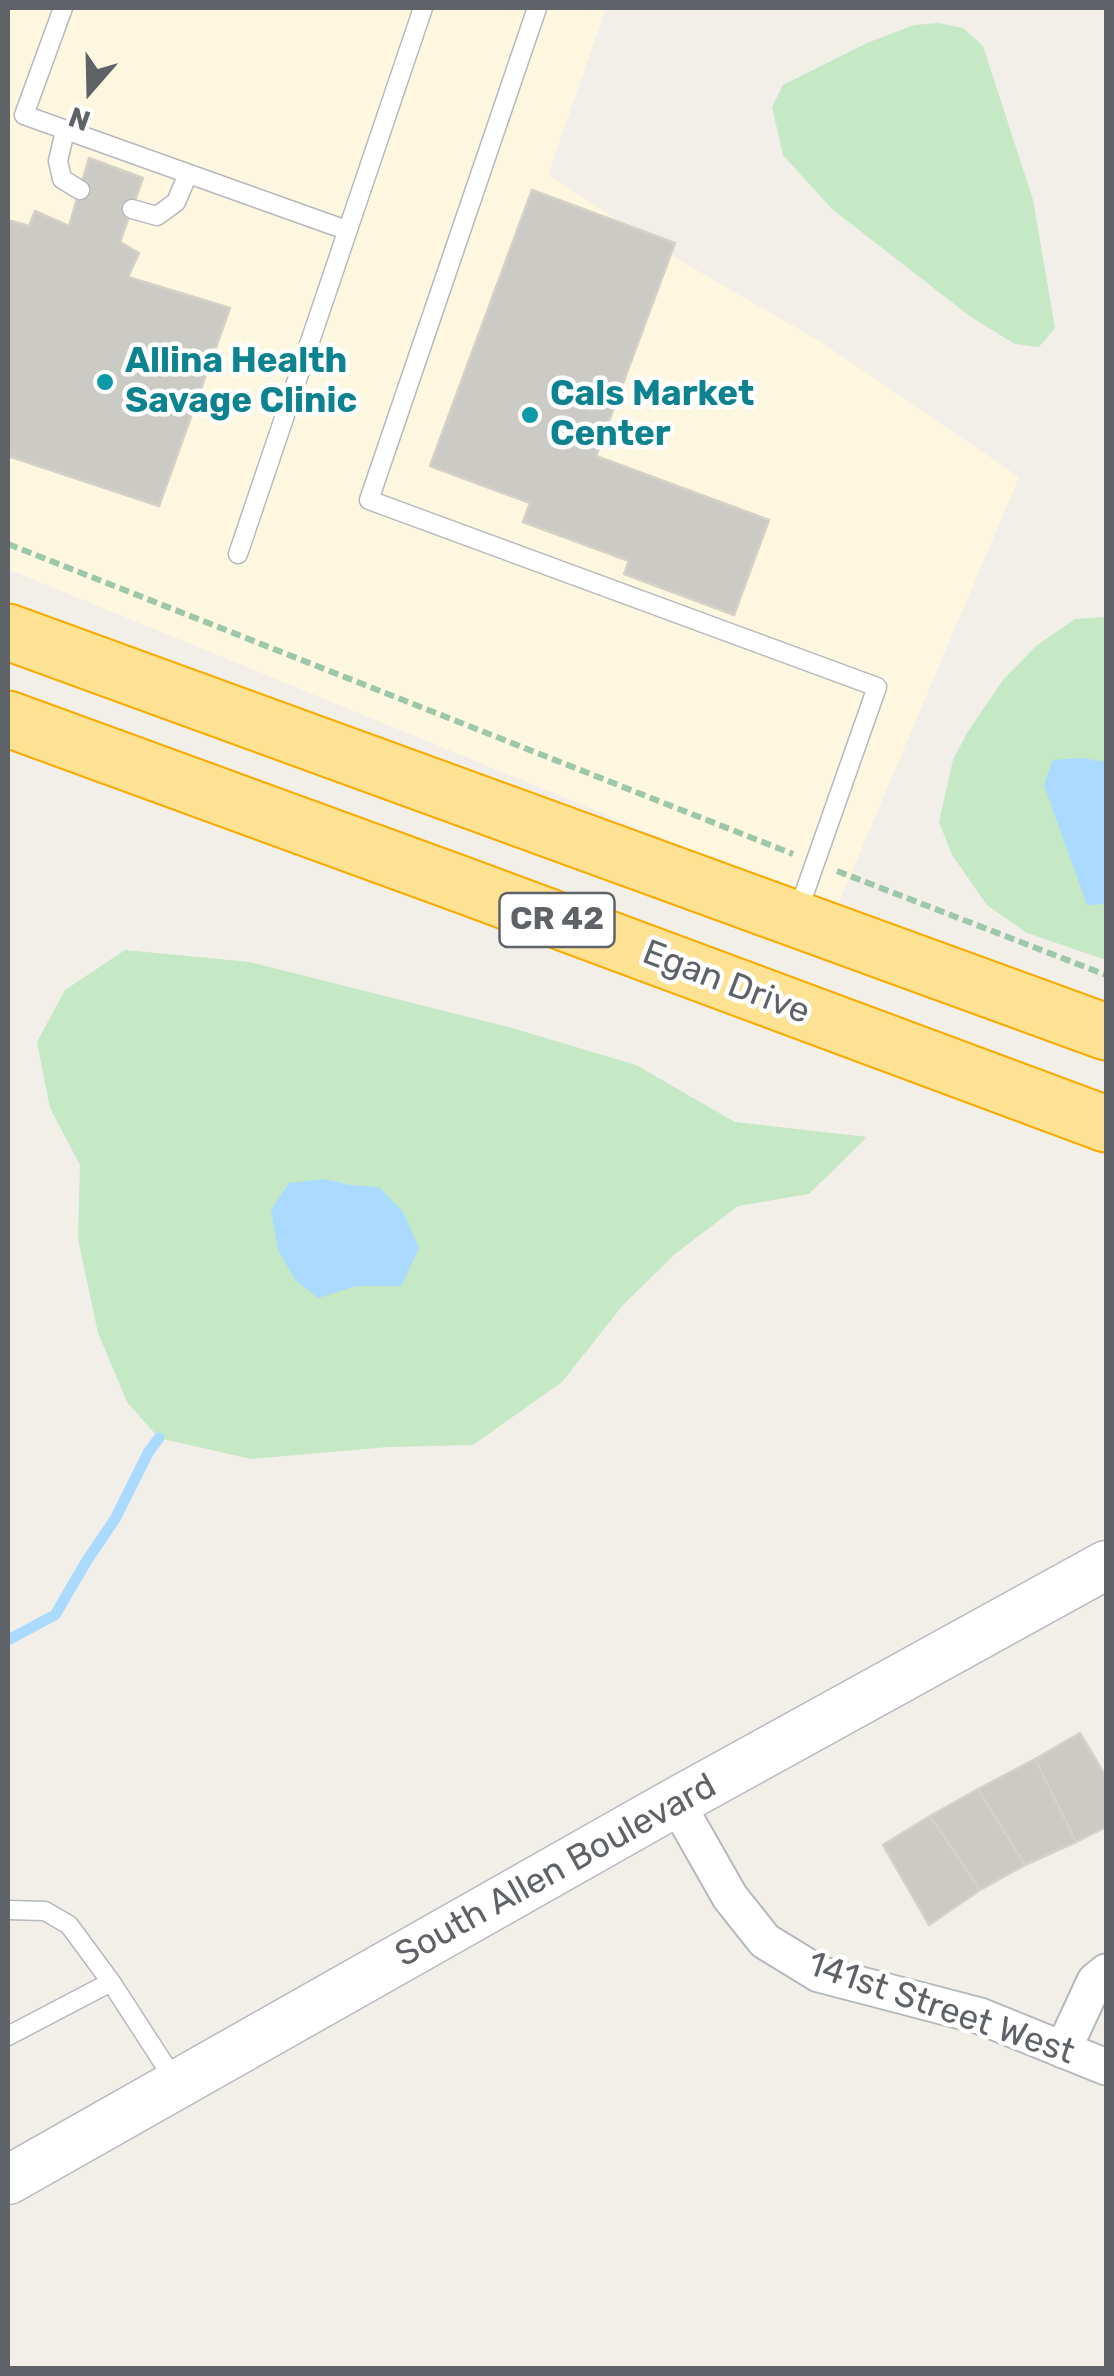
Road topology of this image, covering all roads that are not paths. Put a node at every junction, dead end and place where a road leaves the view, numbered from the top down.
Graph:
1 (63, 8) edge
2 (424, 8) edge
3 (537, 8) edge
4 (66, 131) junction
5 (188, 174) junction
6 (80, 190) dead end
7 (132, 209) dead end
8 (346, 230) junction
9 (238, 554) dead end
10 (8, 632) edge
11 (8, 719) edge
12 (795, 919) junction
13 (1106, 1032) edge
14 (1098, 1122) edge
15 (1106, 1565) edge
16 (676, 1802) junction
17 (8, 1910) edge
18 (1106, 1972) edge
19 (110, 1982) junction
20 (8, 2036) edge
21 (1063, 2050) junction
22 (1106, 2068) edge
23 (177, 2084) junction
24 (8, 2180) edge

1 - 4 lane
2 - 8 lane
3 - 12 lane
4 - 5 lane
4 - 6 lane
5 - 7 lane
5 - 8 lane
8 - 9 lane
10 - 12 highway, CR 42
11 - 14 highway, Egan Drive / CR 42
12 - 13 highway, CR 42
15 - 16 street, South Allen Boulevard
16 - 21 street, 141st Street West
16 - 23 street, South Allen Boulevard
17 - 19 lane
18 - 21 street
19 - 20 lane
19 - 23 lane
21 - 22 street, 141st Street West
23 - 24 street, South Allen Boulevard

